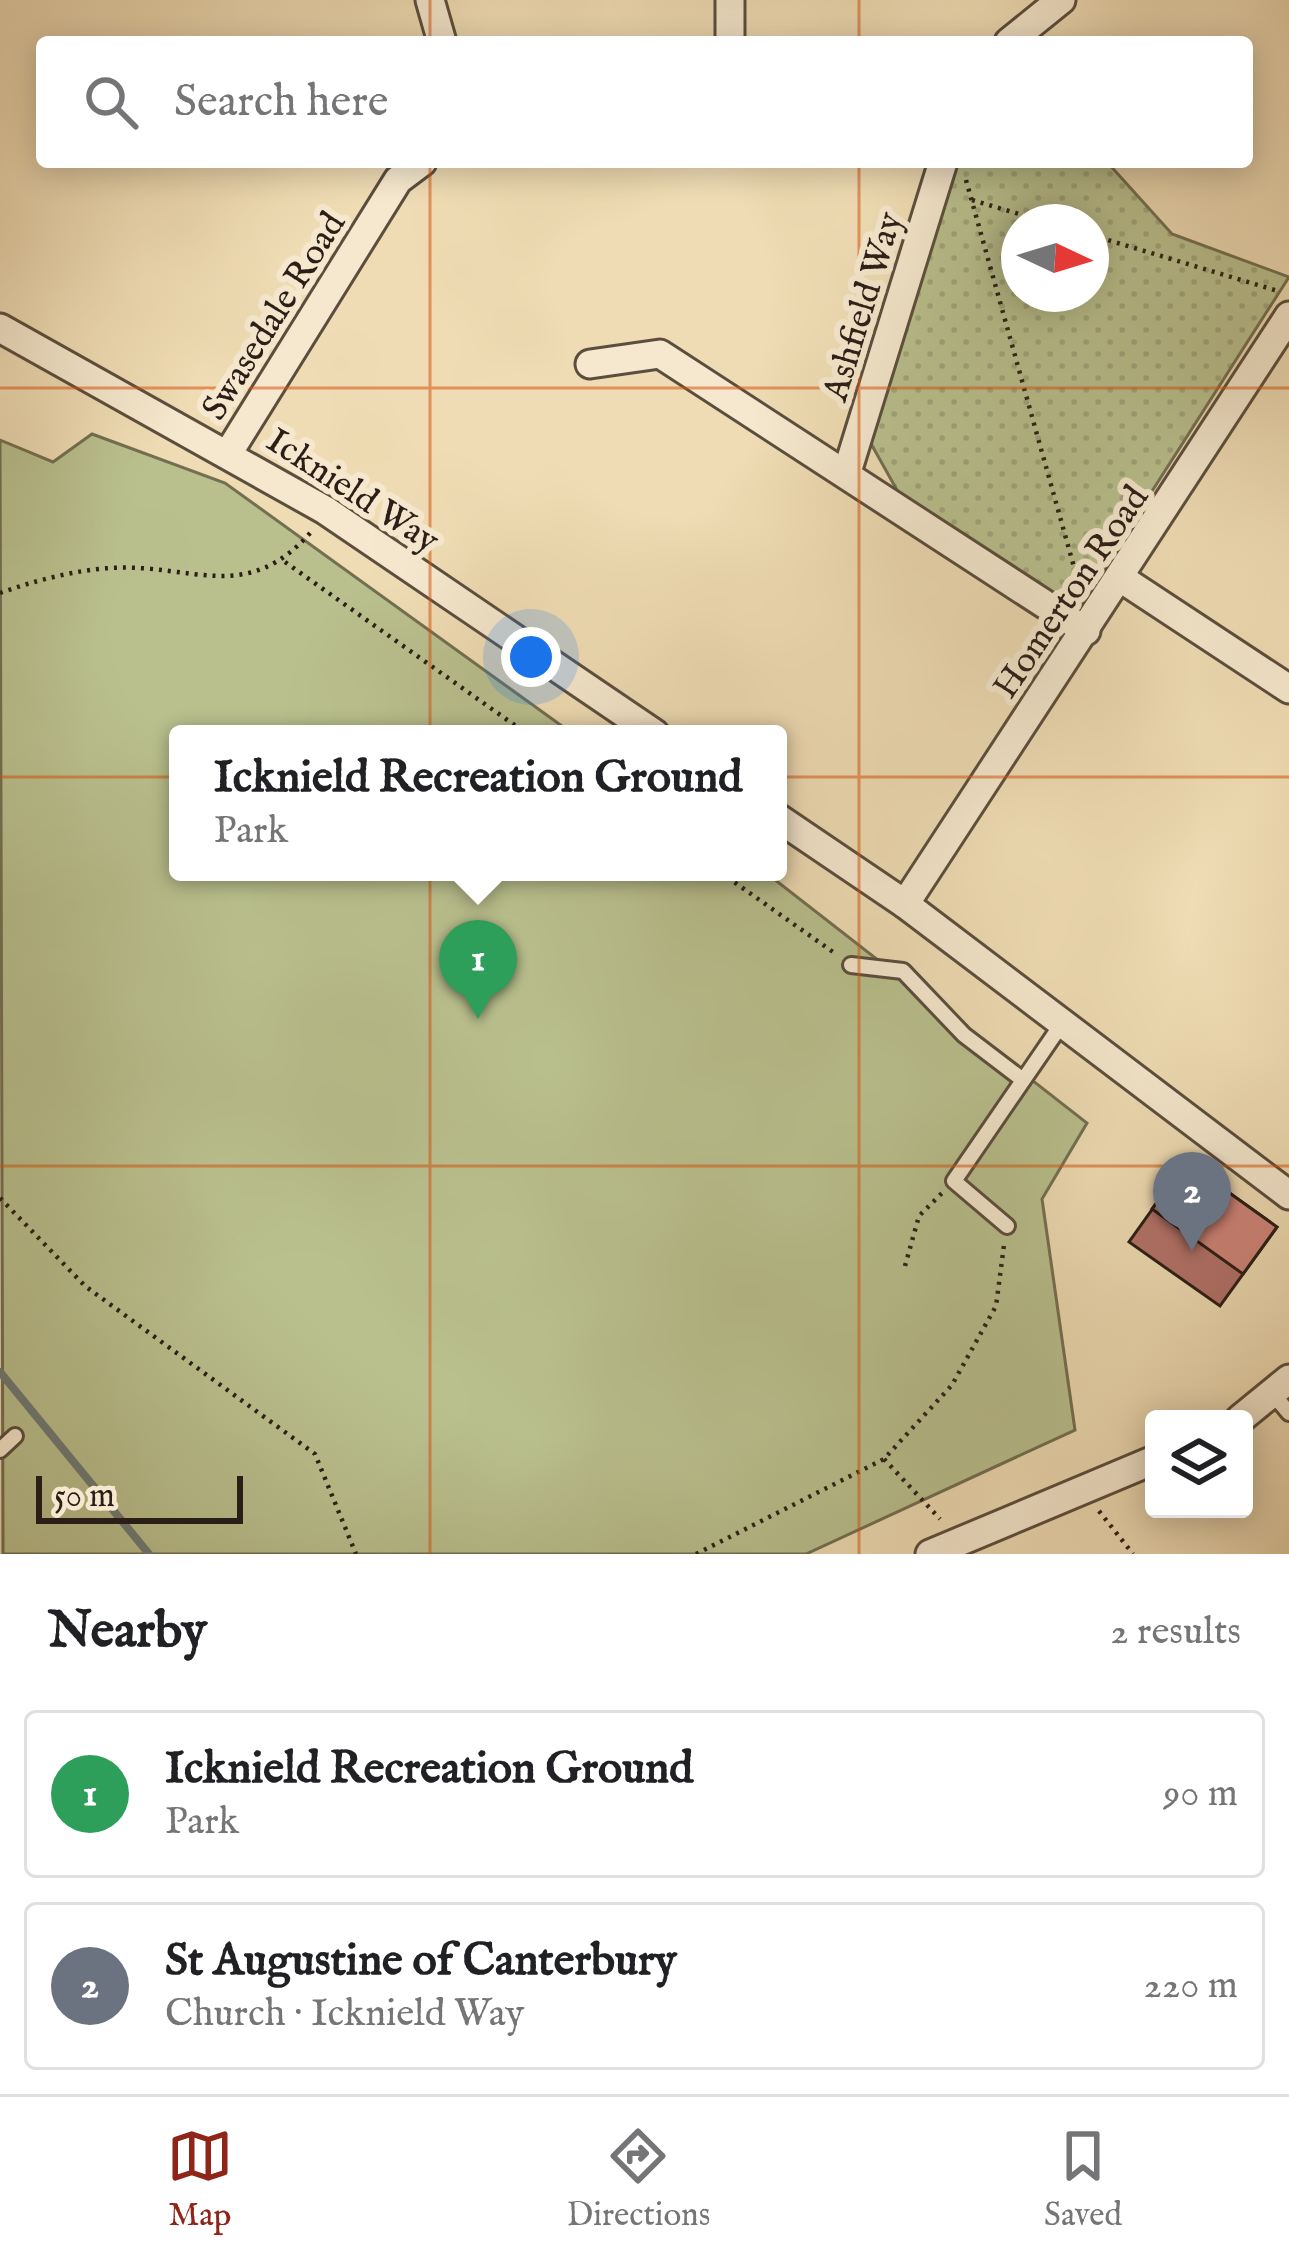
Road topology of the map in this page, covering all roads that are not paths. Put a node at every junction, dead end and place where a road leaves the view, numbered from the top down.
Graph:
1 (430, 0) edge
2 (730, 0) edge
3 (1061, 0) edge
4 (440, 36) edge
5 (730, 36) edge
6 (1016, 36) edge
7 (414, 168) edge
8 (942, 168) edge
9 (1289, 316) edge
10 (0, 328) edge
11 (590, 364) dead end
12 (229, 452) junction
13 (848, 472) junction
14 (1122, 579) junction
15 (1088, 628) junction
16 (1289, 689) edge
17 (642, 725) edge
18 (787, 824) edge
19 (905, 904) junction
20 (850, 965) road end
21 (1061, 1025) junction
22 (1023, 1080) junction
23 (1289, 1195) edge
24 (1006, 1226) road end
25 (1284, 1396) edge
26 (1253, 1412) edge
27 (15, 1436) dead end
28 (0, 1450) edge
29 (1145, 1464) edge
30 (930, 1554) edge

1 - 4 street
2 - 5 street
3 - 6 street
7 - 12 street, Swasedale Road
8 - 13 street, Ashfield Way
9 - 14 street, Homerton Road
10 - 12 street, Icknield Way
11 - 13 street, Ashfield Way
12 - 17 street, Icknield Way
13 - 15 street, Ashfield Way
14 - 15 street, Homerton Road
14 - 16 street
15 - 19 street, Homerton Road
18 - 19 street
19 - 21 street
20 - 22 lane
21 - 22 lane
21 - 23 street
22 - 24 lane
25 - 26 street
27 - 28 lane
29 - 30 street

